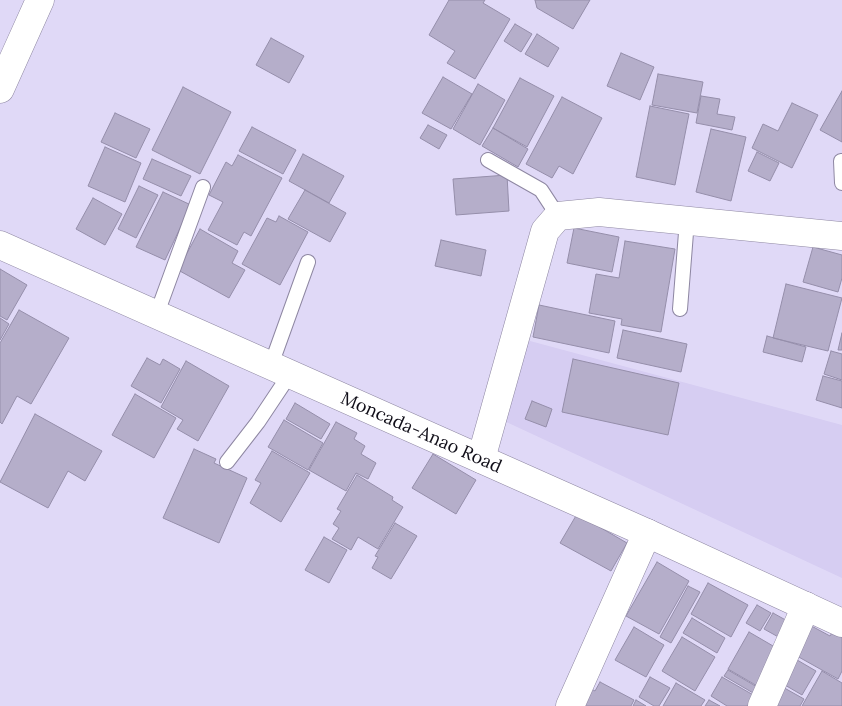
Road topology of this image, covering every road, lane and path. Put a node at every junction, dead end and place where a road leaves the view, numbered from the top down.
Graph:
1 (40, 0) edge
2 (0, 89) edge
3 (488, 160) dead end
4 (841, 161) dead end
5 (842, 183) edge
6 (203, 187) dead end
7 (558, 216) junction
8 (687, 220) junction
9 (842, 236) edge
10 (0, 245) edge
11 (308, 262) dead end
12 (680, 309) dead end
13 (156, 316) junction
14 (280, 370) junction
15 (481, 460) junction
16 (227, 462) dead end
17 (647, 533) junction
18 (806, 606) junction
19 (842, 623) edge
20 (570, 706) edge
21 (762, 706) edge

1 - 2 street
3 - 7 lane
4 - 5 lane
6 - 13 lane
7 - 8 street
7 - 15 street
8 - 9 street
8 - 12 lane
10 - 13 street, Moncada-Anao Road
11 - 14 lane
13 - 14 street, Moncada-Anao Road
14 - 15 street, Moncada-Anao Road
14 - 16 lane
15 - 17 street, Moncada-Anao Road
17 - 18 street, Moncada-Anao Road
17 - 20 street
18 - 19 street, Moncada-Anao Road
18 - 21 street

